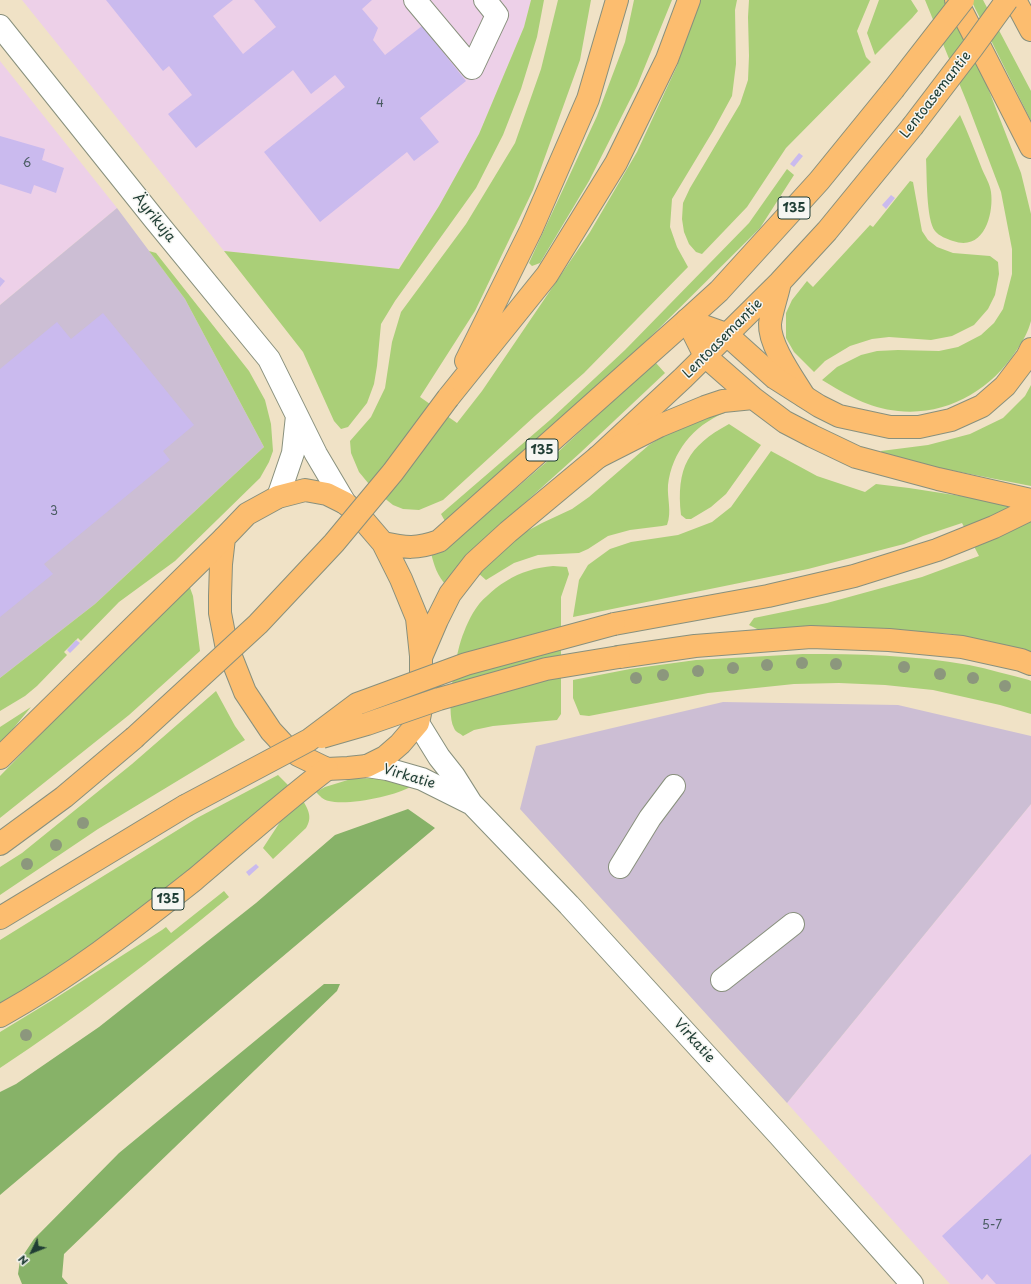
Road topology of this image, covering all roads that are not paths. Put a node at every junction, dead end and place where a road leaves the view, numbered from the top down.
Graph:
1 (415, 0) edge
2 (617, 0) edge
3 (689, 0) edge
4 (956, 0) edge
5 (963, 0) edge
6 (1007, 0) edge
7 (1015, 0) edge
8 (490, 2) edge
9 (0, 26) edge
10 (1031, 30) edge
11 (1027, 139) edge
12 (1031, 160) edge
13 (780, 282) junction
14 (688, 320) junction
15 (726, 334) junction
16 (1031, 349) edge
17 (705, 356) junction
18 (804, 396) junction
19 (448, 398) junction
20 (753, 398) junction
21 (297, 416) junction
22 (598, 457) junction
23 (278, 497) junction
24 (1031, 500) edge
25 (345, 503) junction
26 (1031, 509) edge
27 (224, 538) junction
28 (383, 543) junction
29 (422, 656) junction
30 (1031, 664) edge
31 (418, 723) junction
32 (309, 740) junction
33 (0, 758) edge
34 (367, 766) junction
35 (327, 769) junction
36 (674, 786) dead end
37 (471, 803) junction
38 (0, 844) edge
39 (620, 867) dead end
40 (0, 918) edge
41 (793, 924) dead end
42 (722, 980) dead end
43 (0, 1016) edge
44 (912, 1284) edge

1 - 8 street
2 - 19 main road
3 - 19 main road
4 - 11 main road
5 - 14 main road, 135, bridge
6 - 13 main road, Lentoasemantie / 135, bridge
7 - 10 main road
9 - 21 street, Äyrikuja
11 - 12 main road
13 - 15 main road, Lentoasemantie / 135
13 - 18 main road
14 - 15 main road
14 - 17 main road
14 - 28 main road, 135
15 - 17 main road, Lentoasemantie / 135
15 - 18 main road
16 - 18 main road
17 - 20 main road
17 - 22 main road, Lentoasemantie / 135
19 - 38 main road, bridge
20 - 22 main road
20 - 24 main road
21 - 23 street
21 - 25 street, Äyrikuja
22 - 29 main road, Lentoasemantie / 135
23 - 25 main road
23 - 27 main road
25 - 28 main road
26 - 32 main road, bridge
27 - 33 main road
27 - 35 main road
28 - 29 main road
29 - 31 main road, 135
30 - 32 main road, bridge
31 - 34 main road
31 - 37 street, Virkatie
32 - 40 main road, bridge
34 - 35 main road
34 - 37 street, Virkatie
35 - 43 main road, 135
36 - 39 street
37 - 44 street, Virkatie
41 - 42 street

